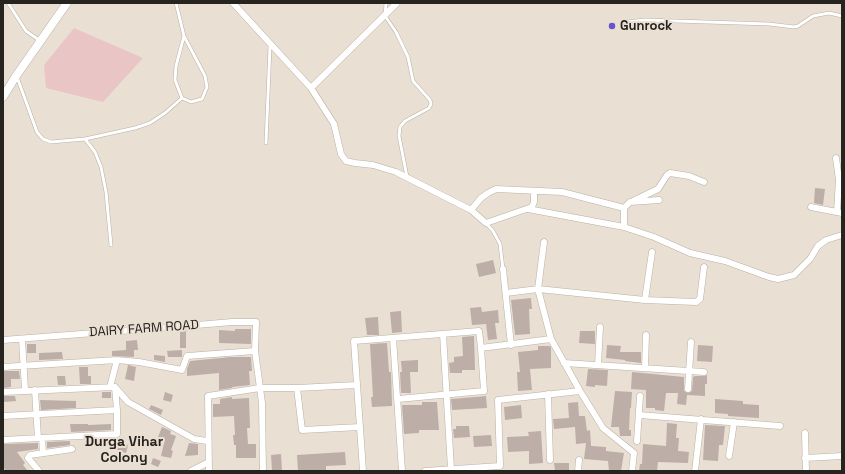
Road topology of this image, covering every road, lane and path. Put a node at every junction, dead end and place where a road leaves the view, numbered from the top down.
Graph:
1 (8, 3) edge
2 (67, 3) edge
3 (176, 3) edge
4 (233, 3) edge
5 (386, 3) edge
6 (398, 3) edge
7 (386, 16) junction
8 (842, 16) edge
9 (626, 22) dead end
10 (184, 36) junction
11 (41, 41) junction
12 (270, 44) junction
13 (16, 76) junction
14 (311, 88) junction
15 (3, 97) edge
16 (182, 98) junction
17 (86, 140) junction
18 (266, 143) dead end
19 (836, 158) dead end
20 (407, 178) junction
21 (704, 182) dead end
22 (534, 191) junction
23 (659, 200) dead end
24 (630, 202) junction
25 (811, 207) dead end
26 (624, 208) junction
27 (528, 209) junction
28 (471, 210) junction
29 (840, 212) edge
30 (486, 223) junction
31 (624, 227) junction
32 (842, 235) edge
33 (544, 242) dead end
34 (111, 245) dead end
35 (652, 252) dead end
36 (704, 267) dead end
37 (503, 269) joint
38 (538, 289) junction
39 (506, 293) junction
40 (645, 300) junction
41 (600, 327) dead end
42 (443, 334) junction
43 (646, 336) dead end
44 (393, 338) junction
45 (22, 339) junction
46 (551, 339) junction
47 (3, 340) edge
48 (691, 342) dead end
49 (511, 345) junction
50 (481, 348) junction
51 (255, 351) junction
52 (117, 360) junction
53 (564, 363) junction
54 (598, 365) junction
55 (24, 366) junction
56 (3, 367) edge
57 (645, 368) junction
58 (689, 371) junction
59 (704, 372) dead end
60 (357, 384) junction
61 (113, 387) junction
62 (260, 388) junction
63 (297, 388) junction
64 (688, 389) dead end
65 (25, 390) junction
66 (35, 390) junction
67 (580, 391) junction
68 (3, 392) edge
69 (447, 394) junction
70 (548, 394) junction
71 (640, 396) dead end
72 (398, 399) junction
73 (117, 410) junction
74 (36, 414) junction
75 (639, 415) junction
76 (3, 416) edge
77 (701, 419) junction
78 (734, 422) junction
79 (780, 426) dead end
80 (360, 427) junction
81 (805, 434) dead end
82 (40, 438) junction
83 (3, 440) edge
84 (208, 441) junction
85 (637, 441) dead end
86 (72, 449) dead end
87 (43, 453) junction
88 (729, 456) dead end
89 (842, 456) edge
90 (806, 458) junction
91 (550, 460) dead end
92 (579, 460) dead end
93 (209, 462) junction
94 (451, 469) junction
95 (39, 471) edge
96 (191, 471) edge
97 (209, 471) edge
98 (263, 471) edge
99 (364, 471) edge
100 (402, 471) edge
101 (425, 471) edge
102 (578, 471) edge
103 (632, 471) edge
104 (695, 471) edge
105 (806, 471) edge

1 - 11 lane
2 - 11 main road
3 - 10 lane
4 - 12 street
5 - 7 lane
6 - 7 street
7 - 14 street
7 - 20 lane
8 - 9 lane
10 - 16 lane
10 - 16 lane
11 - 13 main road
12 - 14 street
12 - 18 lane
13 - 15 main road
13 - 17 lane
14 - 20 street
16 - 17 lane
17 - 34 lane
19 - 29 street
20 - 28 street
21 - 24 street
22 - 26 street
22 - 27 street
22 - 28 street
23 - 24 street
24 - 26 street
25 - 29 street
26 - 31 street
27 - 30 street
27 - 31 street
28 - 30 street
30 - 37 lane
31 - 32 street
33 - 38 street
35 - 40 street
36 - 40 street
37 - 39 street
38 - 39 street
38 - 40 street
38 - 46 street
39 - 49 street
41 - 54 street
42 - 44 street
42 - 50 street
42 - 69 street
43 - 57 street
44 - 60 street
44 - 72 street
45 - 47 street, DAIRY FARM ROAD
45 - 51 street, DAIRY FARM ROAD
45 - 55 street
46 - 49 street
46 - 53 street
48 - 58 street
49 - 50 street
50 - 69 street
51 - 52 street
51 - 62 street
52 - 55 street
52 - 61 street
53 - 54 street
53 - 67 street
54 - 57 street
55 - 56 street
55 - 65 street
57 - 58 street
58 - 59 street
58 - 64 street
60 - 63 street
60 - 80 street
61 - 66 street
61 - 73 street
61 - 84 street
62 - 63 street
62 - 84 street
62 - 98 street
63 - 80 street
65 - 66 street
65 - 68 street
66 - 74 street
67 - 70 street
67 - 103 street
69 - 72 street
69 - 94 street
70 - 91 street
70 - 94 street
71 - 75 street
72 - 100 street
73 - 74 street
73 - 82 street
74 - 76 street
74 - 82 street
75 - 77 street
75 - 85 street
77 - 78 street
77 - 104 street
78 - 79 street
78 - 88 street
80 - 99 street
81 - 90 street
82 - 83 street
82 - 87 street
84 - 93 street
86 - 87 street
87 - 95 street
89 - 90 street
90 - 105 street
92 - 102 street
93 - 96 street
93 - 97 street
94 - 101 street

